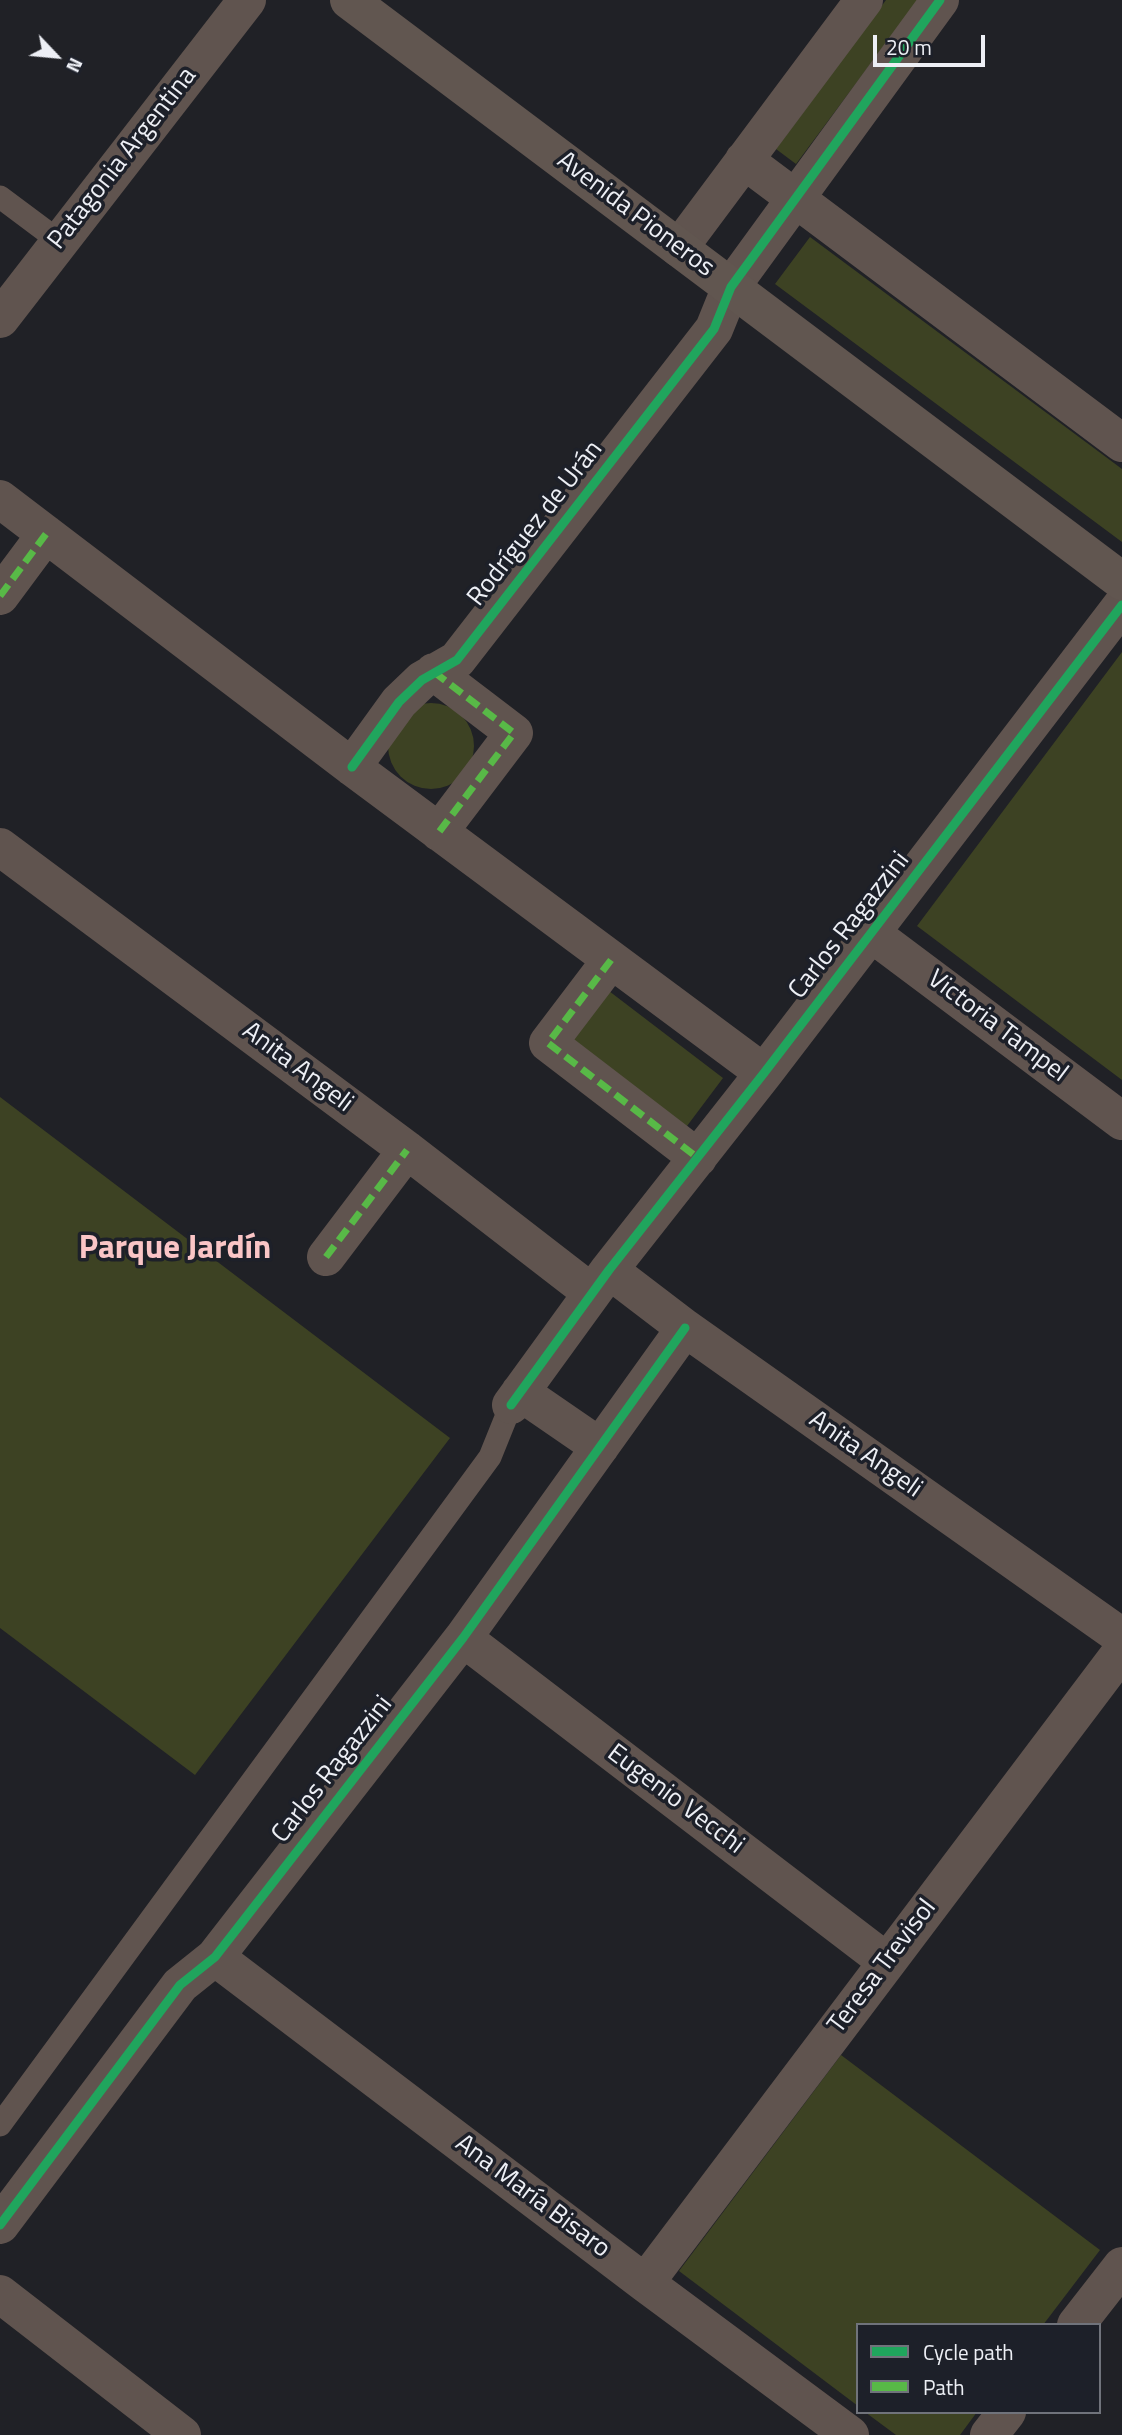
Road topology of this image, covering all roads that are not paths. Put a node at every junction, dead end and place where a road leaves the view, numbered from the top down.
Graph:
1 (247, 0) edge
2 (349, 0) edge
3 (864, 0) edge
4 (940, 0) edge
5 (744, 160) junction
6 (795, 196) junction
7 (0, 197) edge
8 (60, 242) junction
9 (679, 248) junction
10 (731, 286) junction
11 (0, 319) edge
12 (1122, 443) edge
13 (0, 499) edge
14 (46, 534) junction
15 (1122, 581) edge
16 (0, 596) edge
17 (1122, 605) edge
18 (434, 673) junction
19 (352, 767) junction
20 (439, 832) junction
21 (0, 847) edge
22 (872, 933) junction
23 (611, 960) junction
24 (764, 1073) junction
25 (1122, 1121) edge
26 (407, 1150) junction
27 (698, 1158) junction
28 (326, 1257) dead end
29 (601, 1282) junction
30 (685, 1328) junction
31 (516, 1399) junction
32 (600, 1447) junction
33 (1122, 1637) edge
34 (463, 1638) junction
35 (1122, 1651) edge
36 (215, 1957) junction
37 (887, 1962) junction
38 (0, 2125) edge
39 (0, 2225) edge
40 (1122, 2266) edge
41 (645, 2283) junction
42 (0, 2294) edge
43 (1078, 2323) edge
44 (1005, 2414) edge
45 (182, 2435) edge
46 (850, 2435) edge
47 (989, 2435) edge

1 - 8 street, Patagonia Argentina
2 - 9 main road, Avenida Pioneros
3 - 5 street
4 - 6 street, Rodríguez de Urán
5 - 6 street
5 - 9 street
6 - 10 street, Rodríguez de Urán
6 - 12 street
7 - 8 lane
8 - 11 street, Patagonia Argentina
9 - 10 main road, Avenida Pioneros
10 - 15 main road, Avenida Pioneros
10 - 18 street, Rodríguez de Urán
13 - 14 street
14 - 16 street
14 - 19 street
17 - 22 street, Carlos Ragazzini
18 - 19 street, Rodríguez de Urán
18 - 20 street
19 - 20 street
20 - 23 street
21 - 26 street, Anita Angeli
22 - 24 street, Carlos Ragazzini
22 - 25 street, Victoria Tampel
23 - 24 street
23 - 27 street
24 - 27 street, Carlos Ragazzini
26 - 28 street
26 - 29 street, Anita Angeli
27 - 29 street, Carlos Ragazzini
29 - 30 street, Anita Angeli
29 - 31 street, Carlos Ragazzini
30 - 32 street, Carlos Ragazzini
30 - 33 street, Anita Angeli
31 - 32 street
31 - 38 lane
32 - 34 street, Carlos Ragazzini
34 - 36 street, Carlos Ragazzini
34 - 37 street, Eugenio Vecchi
35 - 37 street, Teresa Trevisol
36 - 39 street, Carlos Ragazzini
36 - 41 street, Ana María Bisaro
37 - 41 street, Teresa Trevisol
40 - 43 street
41 - 46 street, Ana María Bisaro
42 - 45 street
44 - 47 street

